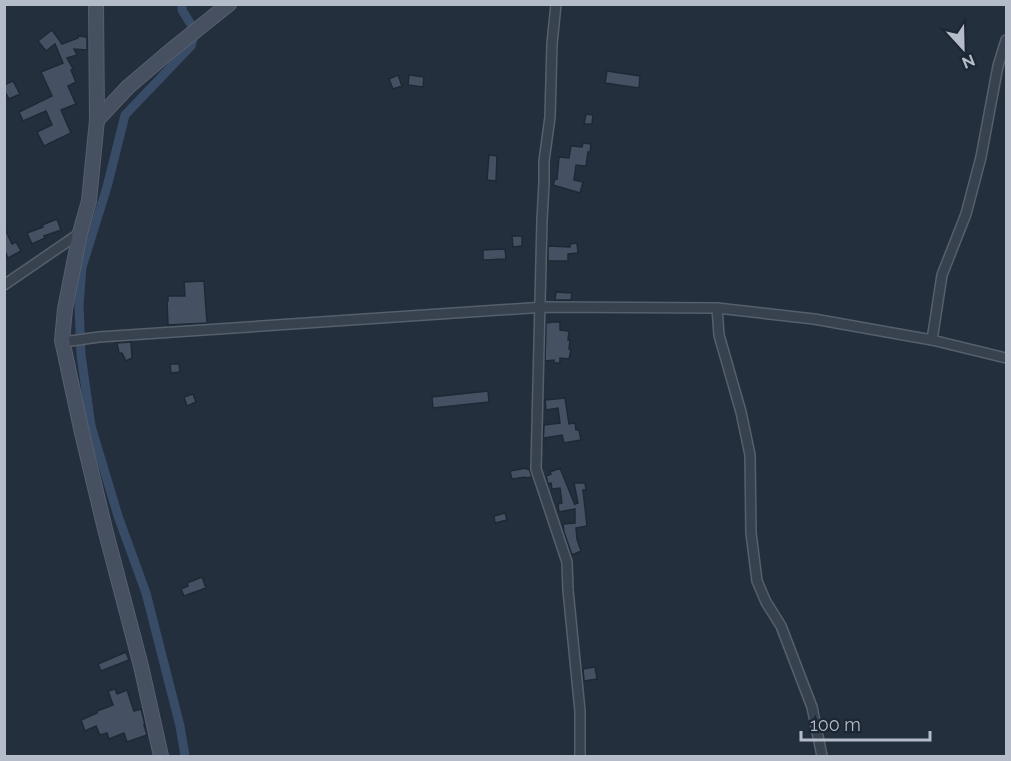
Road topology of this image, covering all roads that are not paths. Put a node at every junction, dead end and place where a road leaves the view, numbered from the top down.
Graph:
1 (96, 4) edge
2 (556, 4) edge
3 (226, 7) edge
4 (1006, 40) edge
5 (97, 120) junction
6 (80, 233) junction
7 (4, 285) edge
8 (540, 308) junction
9 (717, 308) junction
10 (932, 340) junction
11 (66, 341) junction
12 (1006, 358) edge
13 (161, 756) edge
14 (580, 756) edge
15 (822, 756) edge

1 - 5 main road
2 - 8 street
3 - 5 main road
4 - 10 street
5 - 6 main road
6 - 7 street
6 - 11 main road
8 - 9 street
8 - 11 street
8 - 14 street
9 - 10 street
9 - 15 street
10 - 12 street
11 - 13 main road

